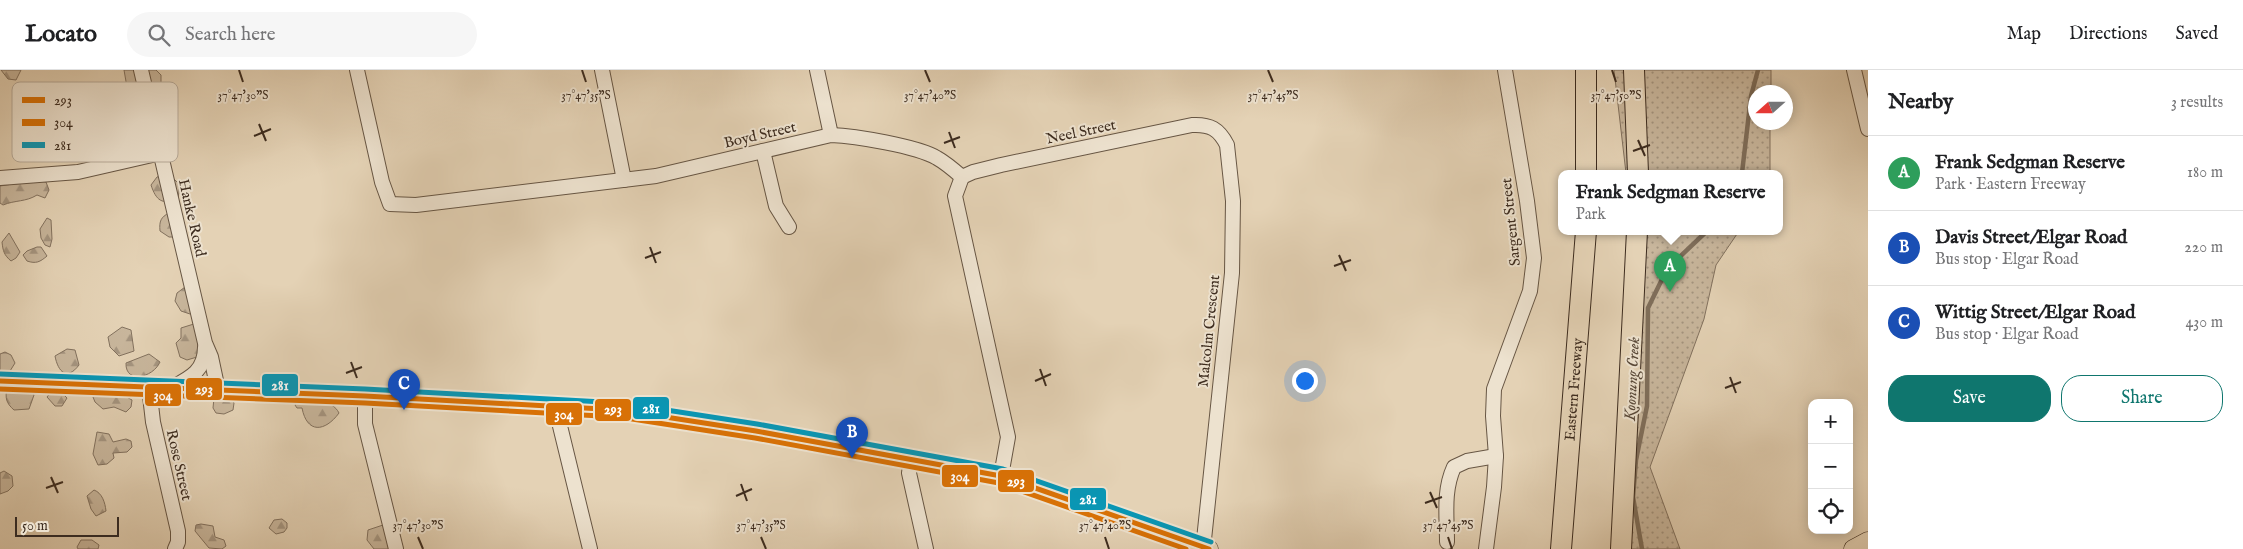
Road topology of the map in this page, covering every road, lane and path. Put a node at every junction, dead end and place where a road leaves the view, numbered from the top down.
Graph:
1 (357, 70) edge
2 (602, 70) edge
3 (817, 70) edge
4 (1505, 70) edge
5 (1586, 70) edge
6 (1634, 70) edge
7 (1854, 70) edge
8 (1209, 126) joint
9 (1868, 129) edge
10 (831, 135) junction
11 (763, 151) junction
12 (122, 162) edge
13 (163, 162) edge
14 (1586, 170) edge
15 (1638, 170) edge
16 (962, 177) junction
17 (0, 178) edge
18 (624, 180) junction
19 (789, 227) dead end
20 (1586, 235) edge
21 (1637, 235) edge
22 (204, 343) junction
23 (0, 381) edge
24 (149, 387) junction
25 (171, 388) junction
26 (218, 390) junction
27 (365, 396) junction
28 (558, 406) junction
29 (1496, 456) junction
30 (911, 459) junction
31 (1001, 476) junction
32 (1868, 541) edge
33 (1447, 542) dead end
34 (1205, 548) edge
35 (175, 549) edge
36 (396, 549) edge
37 (590, 549) edge
38 (926, 549) edge
39 (1486, 549) edge
40 (1561, 549) edge
41 (1620, 549) edge
42 (1853, 549) edge

1 - 18 street, Boyd Street
2 - 18 street
3 - 10 street
4 - 29 street, Sargent Street
5 - 14 highway
6 - 15 highway
7 - 9 street
8 - 16 street, Neel Street
8 - 34 street, Malcolm Crescent
10 - 11 street, Boyd Street
10 - 16 street, Boyd Street
11 - 18 street, Boyd Street
11 - 19 street
12 - 17 street
13 - 22 street, Hanke Road
16 - 31 street
20 - 40 highway, Eastern Freeway
21 - 41 highway
22 - 25 street, Hanke Road
22 - 26 street, Hanke Road
23 - 24 main road
24 - 25 main road
24 - 35 street, Rose Street
25 - 26 main road
26 - 27 main road
27 - 28 main road
27 - 36 street
28 - 30 main road
28 - 37 street
29 - 33 street
29 - 39 street, Sargent Street
30 - 31 main road
30 - 38 street
31 - 34 main road
32 - 42 main road

